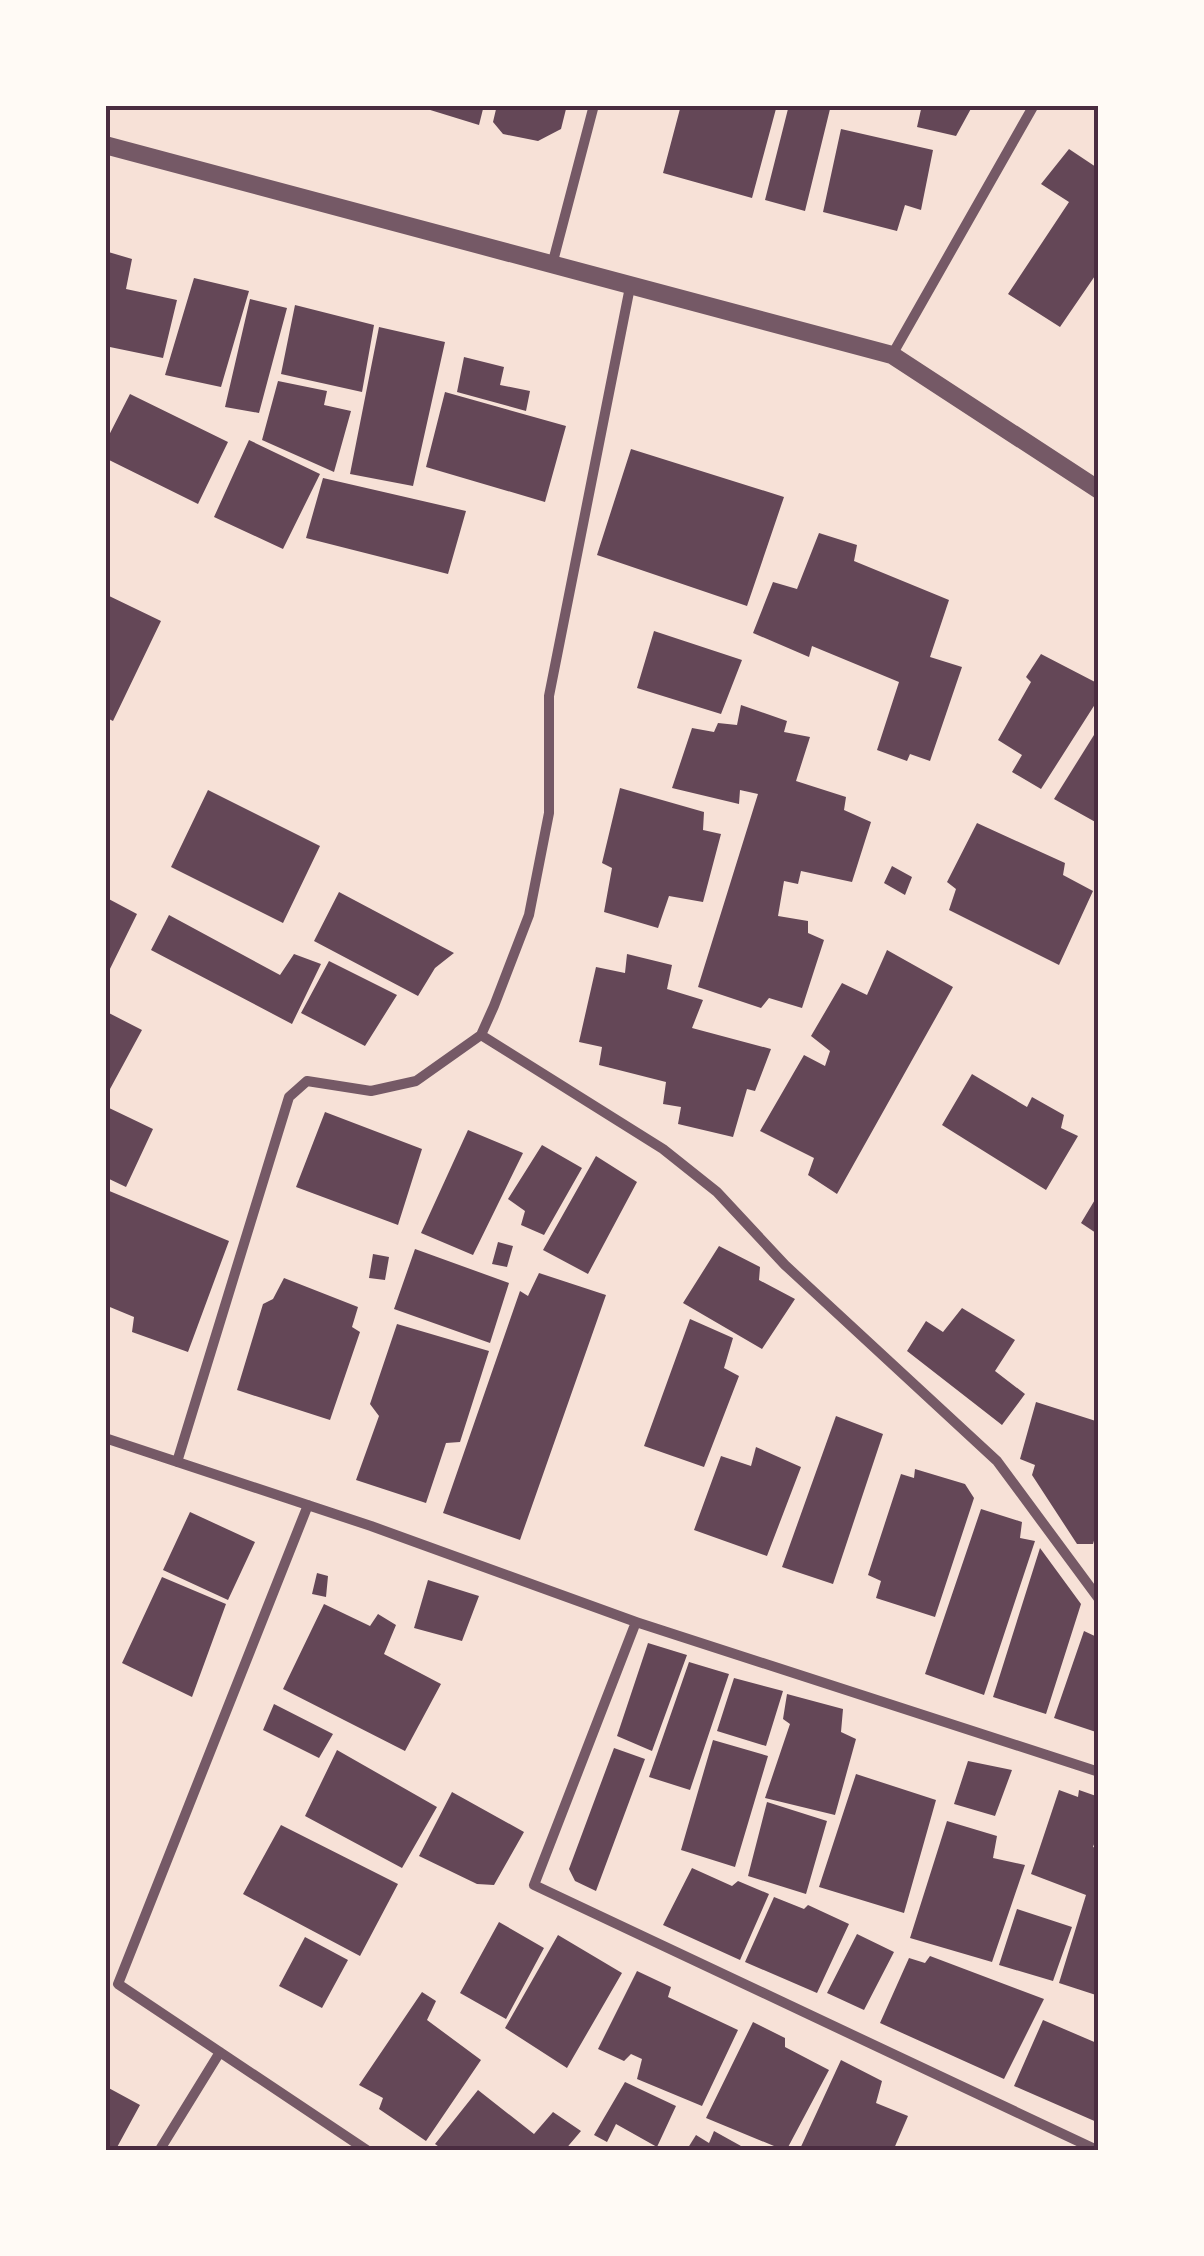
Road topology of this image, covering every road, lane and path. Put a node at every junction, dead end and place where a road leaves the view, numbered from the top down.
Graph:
1 (594, 105) edge
2 (1034, 105) edge
3 (105, 145) edge
4 (552, 265) junction
5 (630, 286) junction
6 (892, 355) junction
7 (1099, 490) edge
8 (481, 1035) junction
9 (105, 1438) edge
10 (176, 1462) junction
11 (308, 1506) junction
12 (1099, 1599) edge
13 (636, 1622) junction
14 (1099, 1772) edge
15 (220, 2052) junction
16 (159, 2151) edge
17 (368, 2151) edge
18 (1099, 2151) edge

1 - 4 street
2 - 6 street
3 - 4 street
4 - 5 street
5 - 6 street
5 - 8 street
6 - 7 street
8 - 10 street
8 - 12 street
9 - 10 street
10 - 11 street
11 - 13 street
11 - 15 street
13 - 14 street
13 - 18 street
15 - 16 street
15 - 17 street

